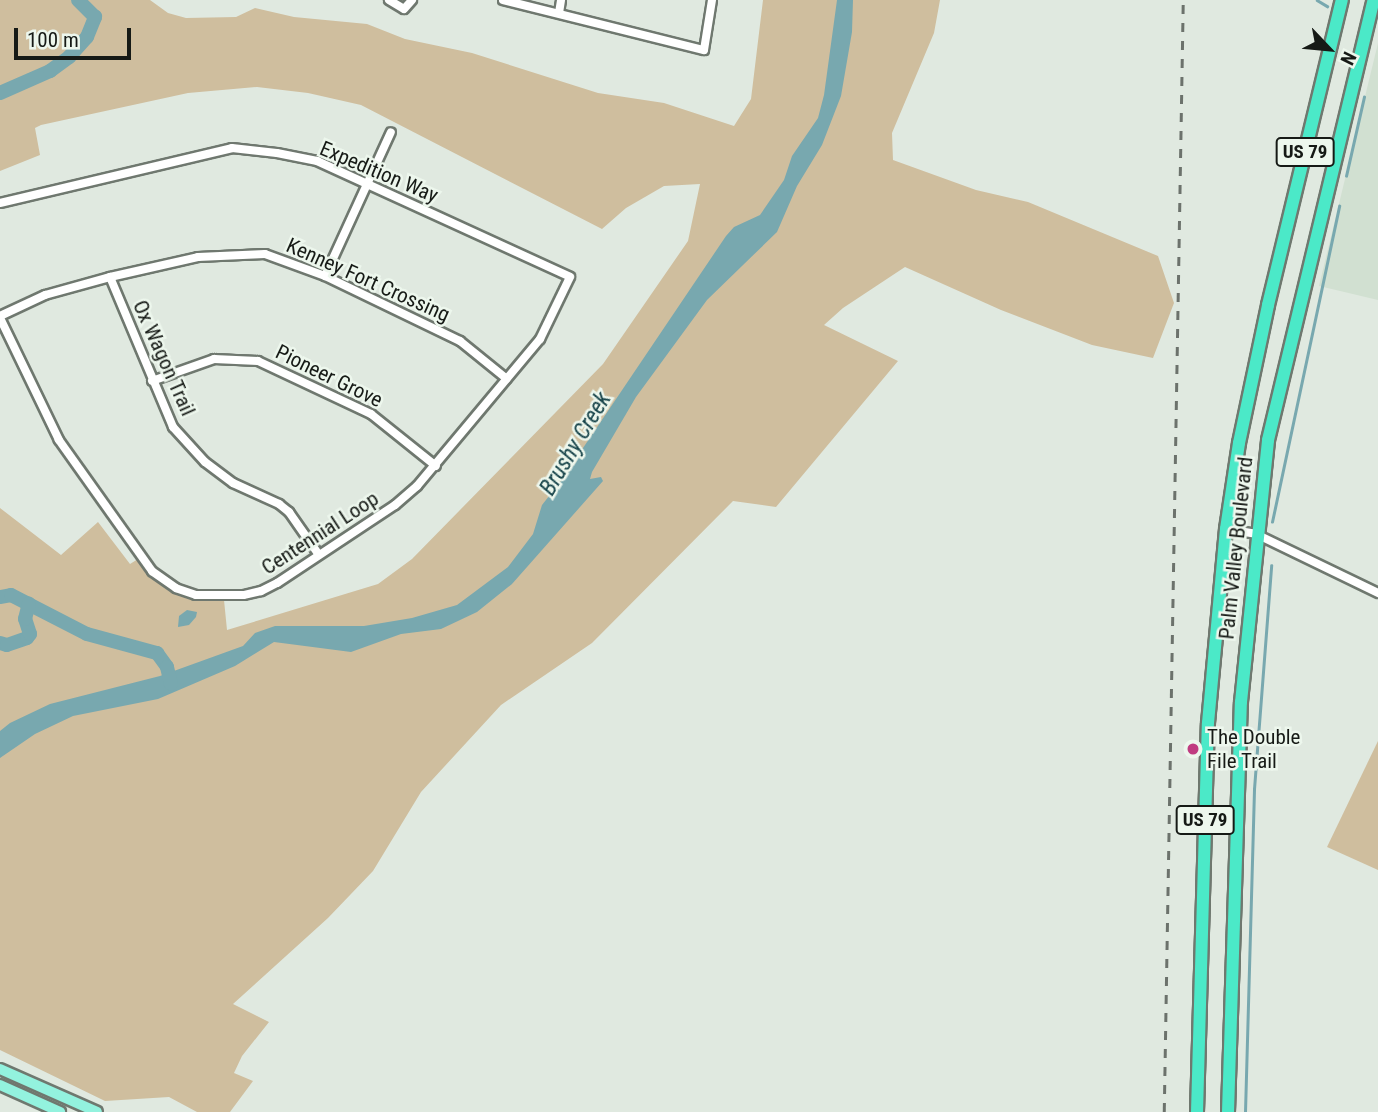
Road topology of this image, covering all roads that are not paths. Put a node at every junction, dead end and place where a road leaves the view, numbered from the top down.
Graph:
1 (389, 0) edge
2 (412, 0) edge
3 (503, 0) edge
4 (561, 0) edge
5 (712, 0) edge
6 (1342, 0) edge
7 (1374, 0) edge
8 (559, 13) junction
9 (391, 132) dead end
10 (367, 184) junction
11 (0, 204) edge
12 (325, 276) junction
13 (110, 277) junction
14 (570, 277) joint
15 (0, 317) edge
16 (507, 379) junction
17 (152, 381) junction
18 (436, 466) junction
19 (1226, 529) junction
20 (1256, 534) junction
21 (320, 555) junction
22 (1378, 593) edge
23 (0, 1069) edge
24 (0, 1085) edge
25 (60, 1112) edge
26 (97, 1112) edge
27 (1197, 1112) edge
28 (1228, 1112) edge

1 - 2 street
3 - 8 street
4 - 8 street
5 - 8 street
6 - 19 highway, Palm Valley Boulevard / US 79
7 - 20 highway, Palm Valley Boulevard / US 79
9 - 10 street
10 - 11 street, Expedition Way
10 - 12 street
10 - 14 street, Expedition Way
12 - 13 street, Kenney Fort Crossing
12 - 16 street, Kenney Fort Crossing
13 - 15 street, Kenney Fort Crossing
13 - 17 street, Ox Wagon Trail
14 - 16 street, Centennial Loop
15 - 21 street, Centennial Loop
16 - 18 street, Centennial Loop
17 - 18 street, Pioneer Grove
17 - 21 street, Ox Wagon Trail
18 - 21 street, Centennial Loop
19 - 20 street
19 - 27 highway, Palm Valley Boulevard / US 79
20 - 22 street
20 - 28 highway, Palm Valley Boulevard / US 79
23 - 26 main road
24 - 25 main road

